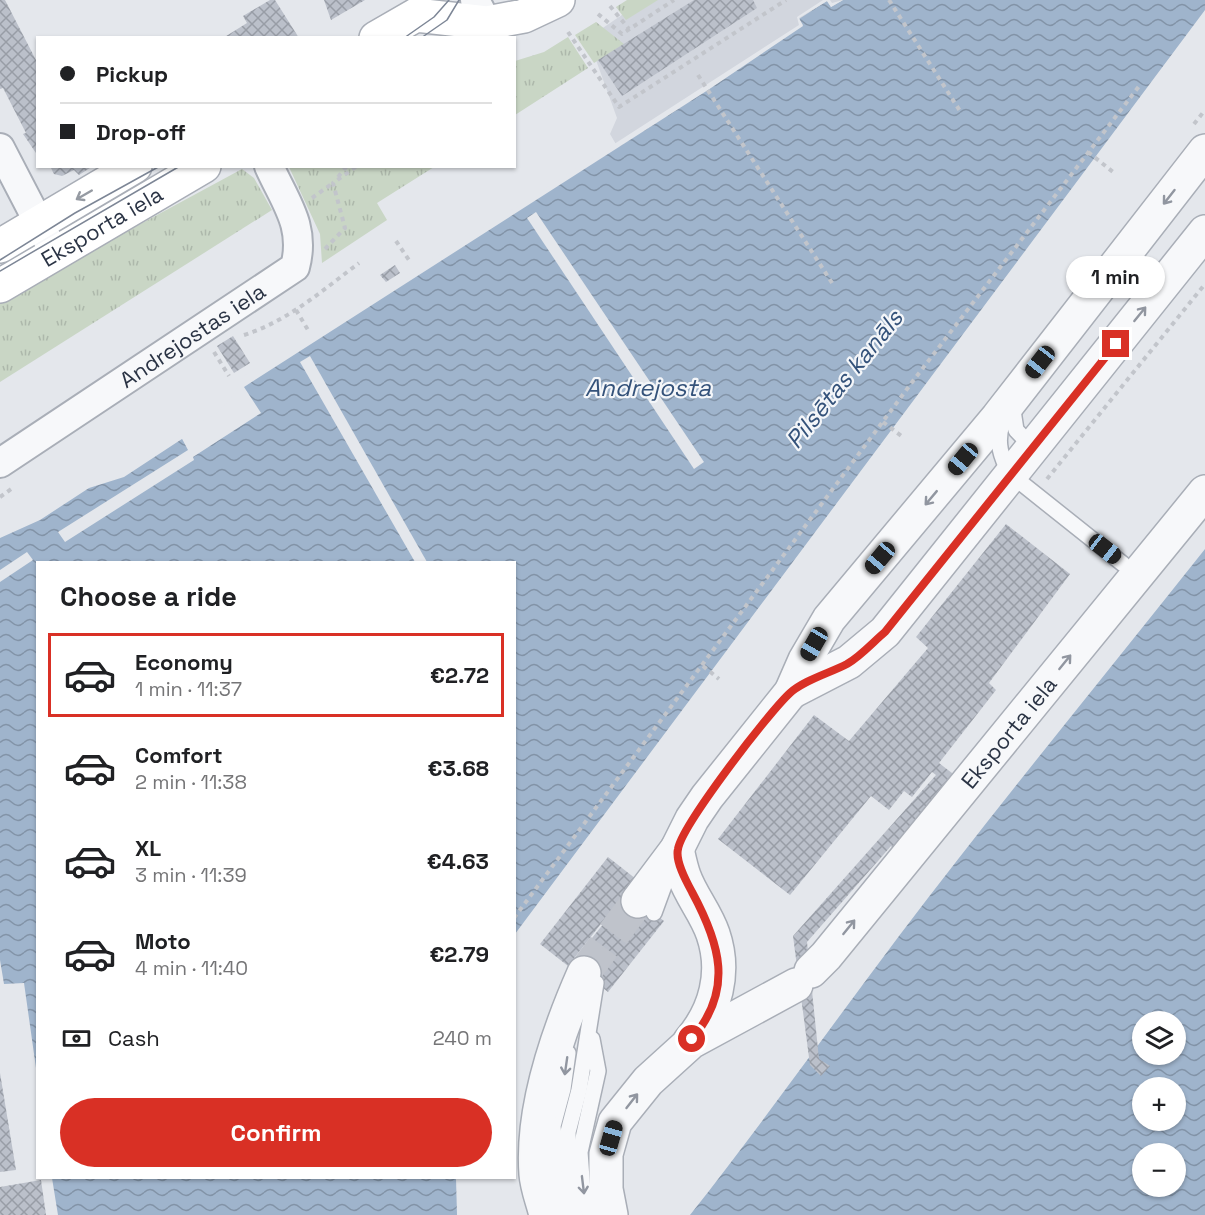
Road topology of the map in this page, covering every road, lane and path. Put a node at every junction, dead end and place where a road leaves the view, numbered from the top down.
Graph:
1 (558, 0) edge
2 (674, 0) edge
3 (786, 0) edge
4 (889, 0) edge
5 (610, 6) dead end
6 (424, 8) edge
7 (598, 14) dead end
8 (476, 20) edge
9 (629, 29) junction
10 (568, 32) dead end
11 (379, 36) edge
12 (698, 75) dead end
13 (1140, 85) dead end
14 (960, 111) dead end
15 (0, 148) edge
16 (1205, 151) edge
17 (1088, 152) junction
18 (132, 168) edge
19 (201, 168) edge
20 (270, 168) edge
21 (345, 168) edge
22 (354, 168) edge
23 (1113, 172) dead end
24 (333, 183) junction
25 (292, 212) junction
26 (37, 222) junction
27 (1205, 232) edge
28 (396, 241) dead end
29 (0, 246) edge
30 (325, 249) dead end
31 (55, 254) junction
32 (359, 263) dead end
33 (411, 263) dead end
34 (0, 286) edge
35 (834, 286) dead end
36 (297, 310) junction
37 (308, 330) dead end
38 (237, 337) dead end
39 (213, 352) dead end
40 (229, 376) dead end
41 (1012, 398) junction
42 (883, 422) junction
43 (1032, 435) junction
44 (904, 438) dead end
45 (963, 459) junction
46 (0, 463) edge
47 (1002, 484) junction
48 (1205, 492) edge
49 (1123, 564) dead end
50 (834, 648) junction
51 (703, 666) junction
52 (719, 679) dead end
53 (791, 692) junction
54 (677, 849) junction
55 (646, 907) tunnel mouth
56 (516, 915) edge
57 (590, 978) tunnel mouth
58 (579, 1016) junction
59 (683, 1049) junction
60 (546, 1215) edge
61 (561, 1215) edge
62 (575, 1215) edge
63 (590, 1215) edge
64 (611, 1215) edge

1 - 8 main road
2 - 9 path
3 - 10 path
4 - 14 path
5 - 9 path
6 - 8 main road
6 - 11 main road
7 - 9 path
12 - 35 path
13 - 17 path
15 - 26 street
16 -> 41 street
17 - 23 path
17 - 42 path
18 -> 26 main road, Eksporta iela
19 - 31 main road, Eksporta iela
20 - 25 street, Andrejostas iela
21 - 24 path
22 - 24 path
24 - 25 path
24 - 30 path
25 - 46 street, Andrejostas iela
26 - 29 main road, Eksporta iela
26 - 31 street
43 -> 27 street
28 - 33 path
31 - 34 main road, Eksporta iela
32 - 36 path
36 - 37 path
36 - 38 path
39 - 40 path
41 - 43 lane
41 - 45 street
41 - 47 lane
42 - 44 path
42 - 51 path
43 - 47 street
45 - 47 lane
45 -> 50 street
47 - 49 lane
47 - 50 street
59 -> 48 street, Eksporta iela
50 - 53 street
50 - 53 street
51 - 52 path
51 - 56 path
53 - 54 street
54 - 55 street
54 - 59 street
57 - 58 street
58 - 60 street
58 -> 61 lane
58 - 62 lane
58 -> 63 lane
64 -> 59 street

